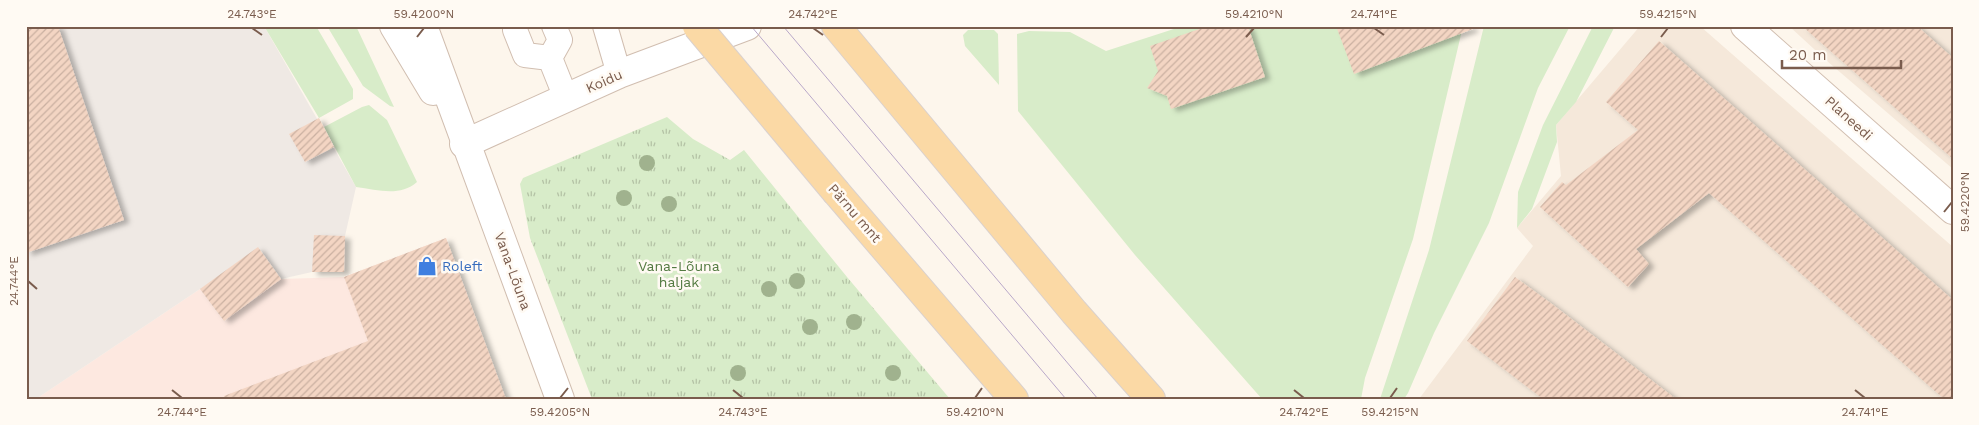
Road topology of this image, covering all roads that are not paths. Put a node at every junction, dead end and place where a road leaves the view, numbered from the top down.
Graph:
1 (394, 26) edge
2 (423, 26) edge
3 (554, 26) edge
4 (606, 26) edge
5 (697, 26) edge
6 (747, 26) edge
7 (836, 26) edge
8 (1745, 26) edge
9 (515, 30) dead end
10 (550, 58) junction
11 (619, 74) junction
12 (566, 98) junction
13 (464, 144) junction
14 (1953, 210) edge
15 (560, 399) edge
16 (1014, 399) edge
17 (1151, 399) edge

1 - 13 street, Vana-Lõuna
2 - 13 street, Vana-Lõuna
3 - 10 lane
4 - 11 lane
5 - 16 main road, Pärnu mnt, bridge
6 - 11 street, Koidu
7 - 17 main road
8 - 14 street, Planeedi
9 - 10 lane
10 - 12 lane
11 - 12 street, Koidu
12 - 13 street, Koidu
13 - 15 street, Vana-Lõuna

